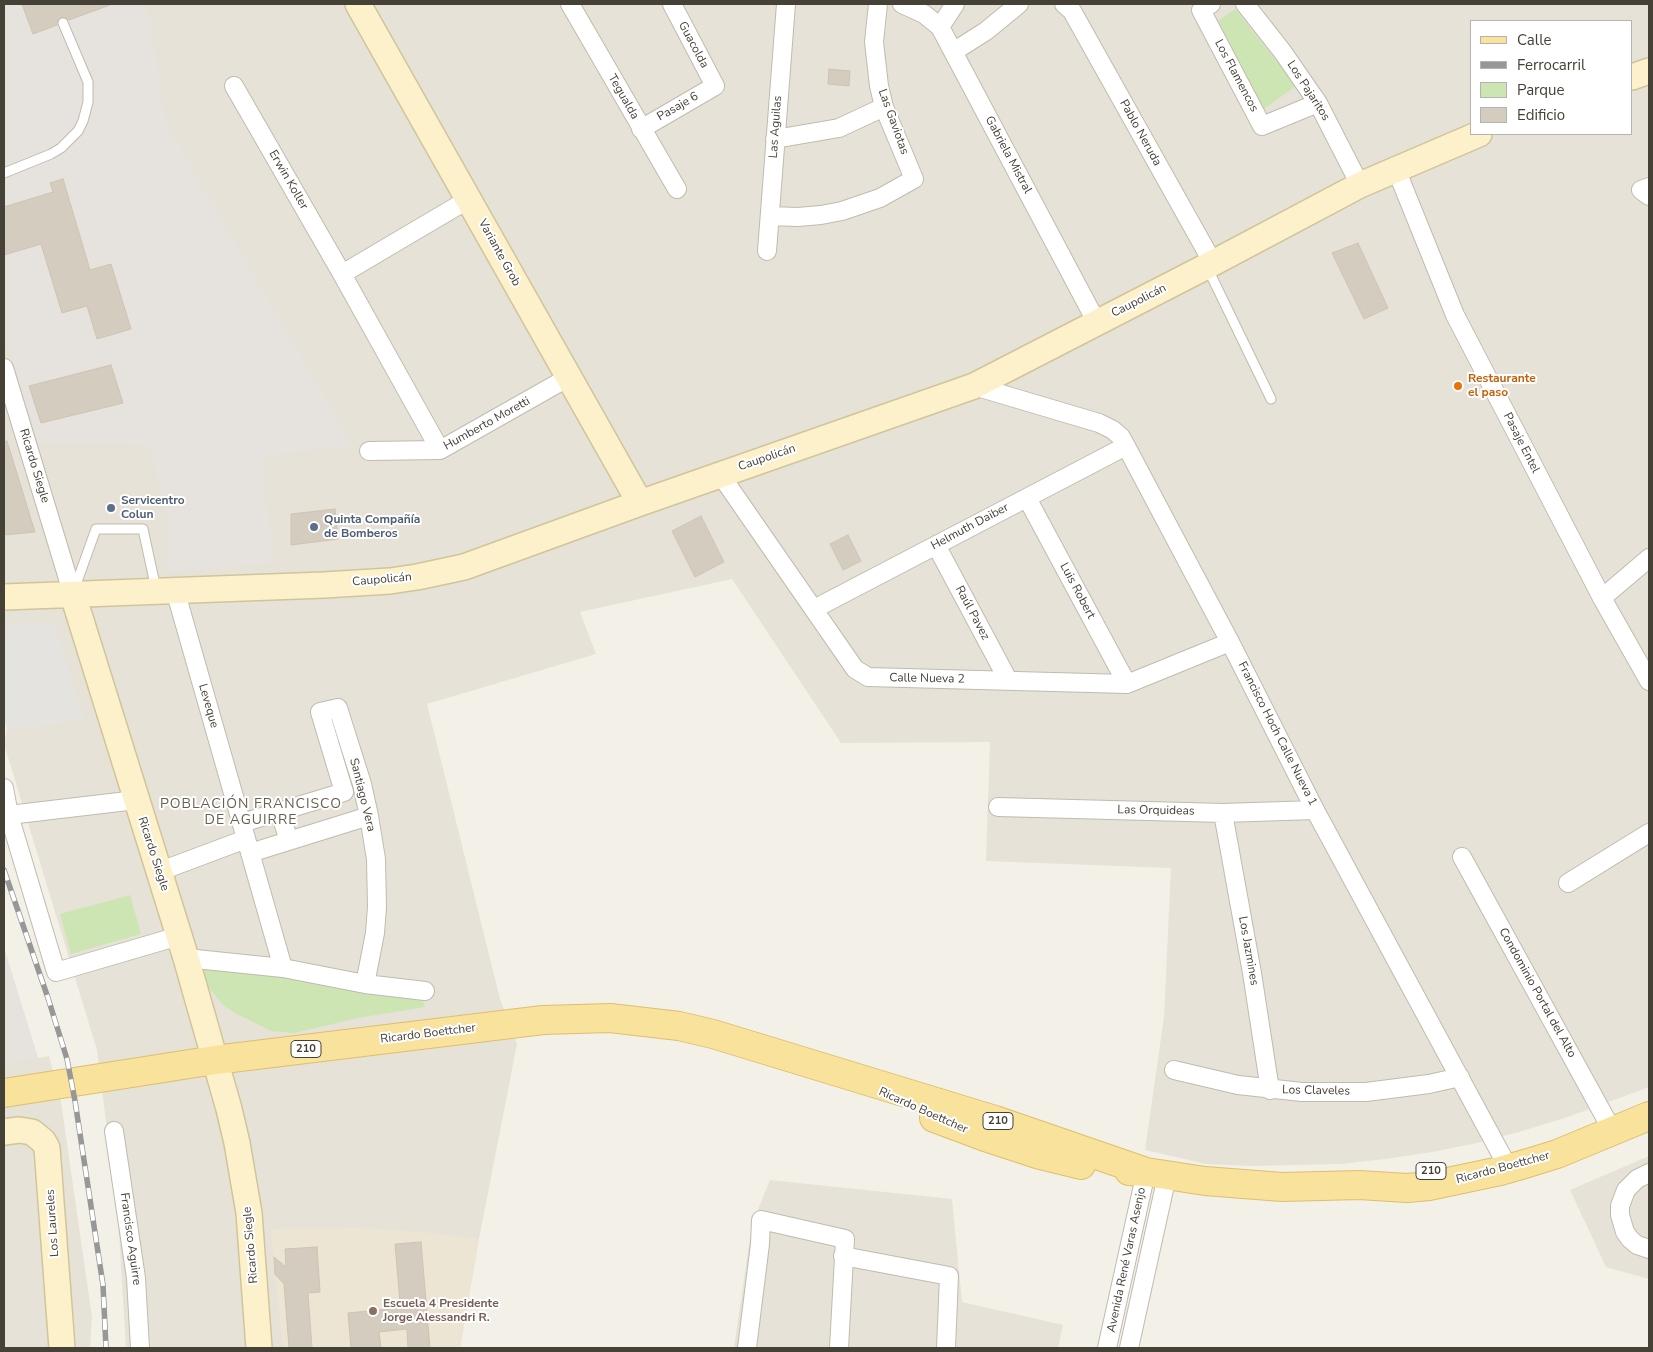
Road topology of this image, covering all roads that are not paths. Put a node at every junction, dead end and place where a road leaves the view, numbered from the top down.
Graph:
1 (358, 4) edge
2 (570, 4) edge
3 (672, 4) edge
4 (786, 4) edge
5 (878, 4) edge
6 (902, 4) edge
7 (955, 4) edge
8 (1019, 4) edge
9 (1211, 4) edge
10 (1245, 4) edge
11 (1073, 6) edge
12 (63, 23) dead end
13 (940, 27) junction
14 (953, 52) junction
15 (1649, 71) edge
16 (1633, 77) edge
17 (234, 86) dead end
18 (715, 86) joint
19 (1318, 104) junction
20 (884, 107) junction
21 (641, 129) junction
22 (1477, 135) edge
23 (776, 139) junction
24 (1396, 170) junction
25 (4, 173) edge
26 (1360, 185) junction
27 (1649, 187) edge
28 (677, 189) dead end
29 (1649, 196) edge
30 (469, 199) junction
31 (770, 216) junction
32 (767, 251) dead end
33 (1210, 265) junction
34 (342, 274) junction
35 (1097, 323) junction
36 (4, 368) edge
37 (569, 377) junction
38 (974, 386) junction
39 (1271, 399) dead end
40 (1126, 446) junction
41 (440, 450) junction
42 (369, 451) dead end
43 (720, 474) junction
44 (1027, 498) junction
45 (640, 502) junction
46 (936, 545) junction
47 (1649, 558) edge
48 (166, 591) junction
49 (73, 595) junction
50 (4, 598) edge
51 (1602, 598) junction
52 (814, 609) junction
53 (1230, 642) junction
54 (1645, 662) edge
55 (1008, 680) junction
56 (1649, 681) edge
57 (1127, 684) junction
58 (4, 788) edge
59 (136, 800) junction
60 (998, 807) dead end
61 (1315, 810) junction
62 (280, 812) junction
63 (1222, 813) junction
64 (9, 815) junction
65 (369, 816) junction
66 (1649, 833) edge
67 (246, 838) junction
68 (289, 841) junction
69 (1462, 857) dead end
70 (158, 872) junction
71 (1568, 883) dead end
72 (182, 947) junction
73 (283, 968) junction
74 (364, 984) junction
75 (425, 991) dead end
76 (215, 1060) junction
77 (1174, 1070) dead end
78 (1460, 1077) junction
79 (1270, 1090) junction
80 (4, 1093) edge
81 (1649, 1116) edge
82 (1612, 1130) junction
83 (114, 1131) dead end
84 (4, 1132) edge
85 (1506, 1162) junction
86 (1156, 1174) junction
87 (1648, 1175) edge
88 (844, 1247) junction
89 (1649, 1249) edge
90 (1112, 1324) junction
91 (1133, 1328) junction
92 (62, 1348) edge
93 (140, 1348) edge
94 (259, 1348) edge
95 (747, 1348) edge
96 (838, 1348) edge
97 (946, 1348) edge
98 (1107, 1348) edge
99 (1129, 1348) edge

1 - 30 street, Variante Grob
2 - 21 street, Tegualda
3 - 18 street, Guacolda
4 - 23 street, Las Aguilas
5 - 20 street, Las Gaviotas
6 - 13 street, Gabriela Mistral
7 - 13 street
8 - 14 street
9 - 19 street, Los Flamencos
10 - 19 street, Los Pajaritos
11 - 33 street, Pablo Neruda
12 - 25 lane
13 - 14 street, Gabriela Mistral
14 - 35 street, Gabriela Mistral
15 - 16 street
17 - 34 street, Erwin Koller
18 - 21 street, Pasaje 6
19 - 26 street, Los Pajaritos
20 - 23 street
20 - 31 street, Las Gaviotas
21 - 28 street, Tegualda
22 - 24 street, Caupolicán
23 - 31 street, Las Aguilas
24 - 26 street, Caupolicán
24 - 51 street, Pasaje Entel
26 - 33 street, Caupolicán
27 - 29 street
30 - 34 street
30 - 37 street, Variante Grob
31 - 32 street, Las Aguilas
33 - 35 street, Caupolicán
33 - 39 lane
34 - 41 street, Erwin Koller
35 - 38 street, Caupolicán
36 - 49 street, Ricardo Siegle
37 - 41 street, Humberto Moretti
37 - 45 street, Variante Grob
38 - 40 street, Francisco Hoch Calle Nueva 1
38 - 43 street, Caupolicán
40 - 44 street, Helmuth Daiber
40 - 53 street, Francisco Hoch Calle Nueva 1
41 - 42 street, Humberto Moretti
43 - 45 street, Caupolicán
43 - 52 street, Calle Nueva 2
44 - 46 street, Helmuth Daiber
44 - 57 street, Luis Robert
45 - 48 street, Caupolicán
46 - 52 street, Helmuth Daiber
46 - 55 street, Raúl Pavez
47 - 51 street
48 - 49 street, Caupolicán
48 - 49 lane
48 - 67 street, Leveque
49 - 50 street, Caupolicán
49 - 59 street, Ricardo Siegle
51 - 54 street, Pasaje Entel
52 - 55 street, Calle Nueva 2
53 - 57 street, Calle Nueva 2
53 - 61 street, Francisco Hoch Calle Nueva 1
54 - 56 street, Pasaje Entel
55 - 57 street, Calle Nueva 2
58 - 64 street
59 - 64 street
59 - 70 street, Ricardo Siegle
60 - 63 street, Las Orquideas
61 - 63 street, Las Orquideas
61 - 78 street, Francisco Hoch Calle Nueva 1
62 - 65 street, Santiago Vera
62 - 67 street
62 - 68 street
63 - 79 street, Los Jazmines
64 - 72 street
65 - 68 street
65 - 74 street, Santiago Vera
66 - 71 street
67 - 68 street
67 - 70 street
67 - 73 street, Leveque
69 - 82 street, Condominio Portal del Alto
70 - 72 street, Ricardo Siegle
72 - 73 street
72 - 76 street, Ricardo Siegle
73 - 74 street
74 - 75 street
76 - 80 main road, Ricardo Boettcher / 210
76 - 86 main road, Ricardo Boettcher / 210
76 - 94 street, Ricardo Siegle
77 - 79 street, Los Claveles
78 - 79 street, Los Claveles
78 - 85 street, Francisco Hoch Calle Nueva 1
81 - 82 main road, Ricardo Boettcher / 210
82 - 85 main road, Ricardo Boettcher / 210
83 - 93 street, Francisco Aguirre
84 - 92 street, Los Laureles
85 - 86 main road, Ricardo Boettcher / 210
86 - 90 street, Avenida René Varas Asenjo
86 - 91 street, Avenida René Varas Asenjo
87 - 89 street
88 - 95 street
88 - 96 street
88 - 97 street
90 - 91 street
90 - 98 street, Avenida René Varas Asenjo
91 - 99 street, Avenida René Varas Asenjo

